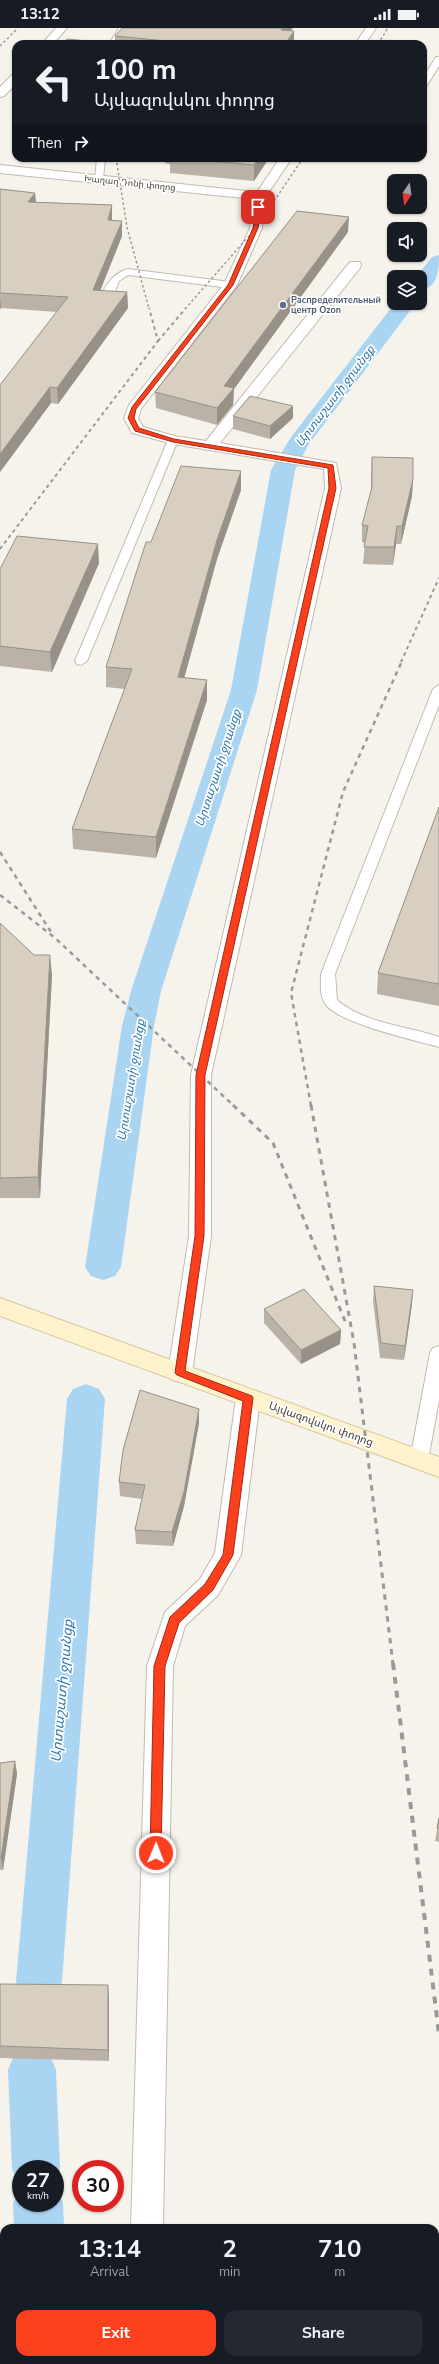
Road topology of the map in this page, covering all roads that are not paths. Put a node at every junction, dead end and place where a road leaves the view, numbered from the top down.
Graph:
1 (62, 28) edge
2 (123, 28) edge
3 (371, 28) edge
4 (51, 40) edge
5 (116, 40) edge
6 (363, 40) edge
7 (439, 59) edge
8 (427, 78) edge
9 (12, 81) edge
10 (0, 94) edge
11 (101, 162) edge
12 (283, 162) edge
13 (0, 169) edge
14 (99, 179) junction
15 (260, 196) junction
16 (355, 265) dead end
17 (230, 285) junction
18 (107, 303) edge
19 (173, 440) junction
20 (210, 446) junction
21 (81, 661) dead end
22 (439, 689) edge
23 (439, 1042) edge
24 (0, 1307) edge
25 (439, 1353) edge
26 (180, 1373) junction
27 (248, 1398) junction
28 (429, 1464) edge
29 (147, 2224) edge

1 - 4 street
2 - 5 lane
3 - 6 street
7 - 8 lane
9 - 10 street
11 - 14 lane
12 - 15 street
13 - 14 street, Խաղաղ Դոնի փողոց
14 - 15 street, Խաղաղ Դոնի փողոց
15 - 17 street
16 - 20 street
17 - 18 lane
17 - 19 street
19 - 20 street
19 - 21 lane
20 - 26 street
22 - 23 lane
24 - 26 main road, Այվազովսկու փողոց
25 - 28 lane
26 - 27 main road, Այվազովսկու փողոց
27 - 28 main road, Այվազովսկու փողոց
27 - 29 street

